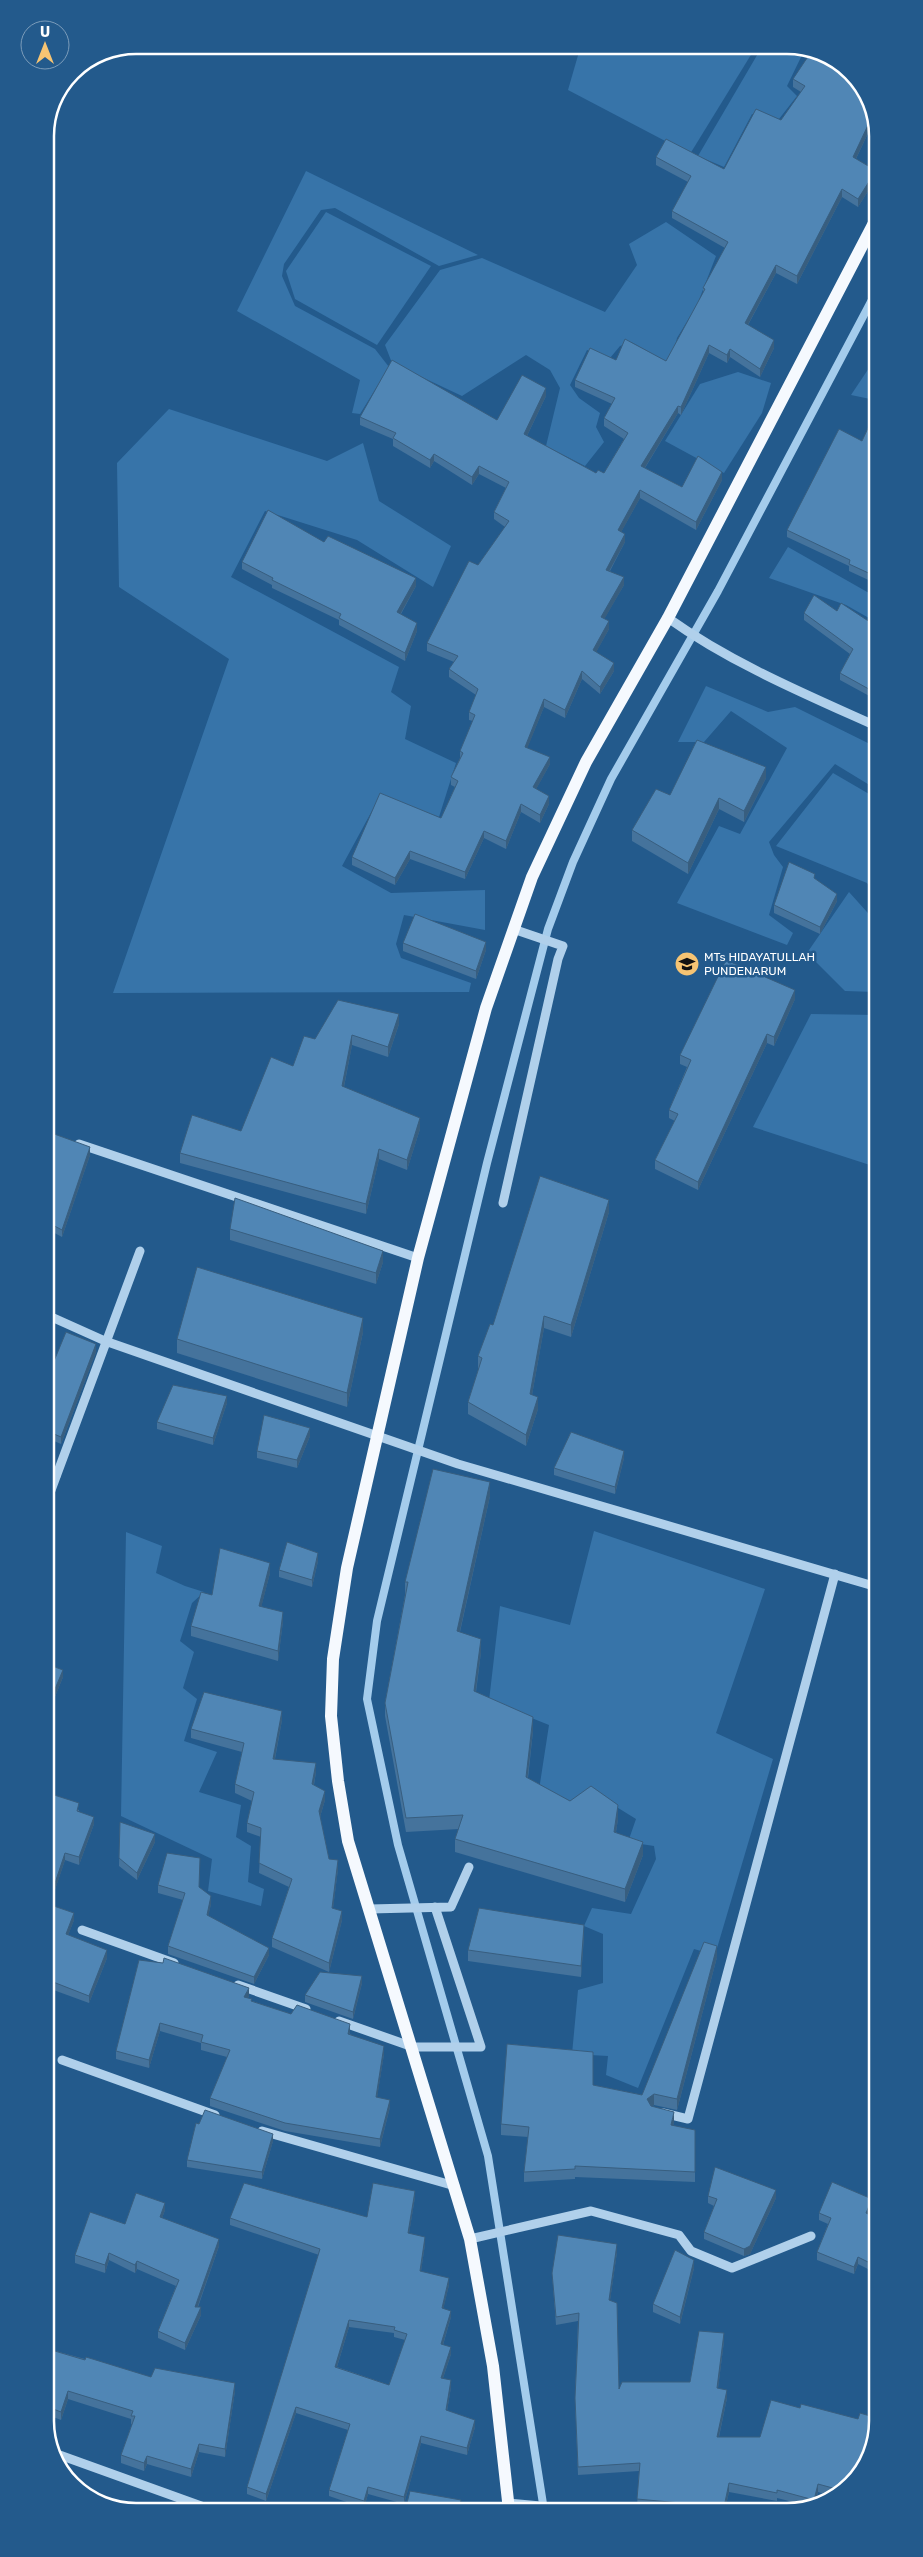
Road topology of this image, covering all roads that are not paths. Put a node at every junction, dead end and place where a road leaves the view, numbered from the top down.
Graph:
1 (869, 233) edge
2 (668, 618) junction
3 (869, 723) edge
4 (513, 929) junction
5 (65, 1139) edge
6 (503, 1203) dead end
7 (140, 1250) dead end
8 (418, 1258) junction
9 (54, 1318) edge
10 (105, 1341) junction
11 (378, 1438) junction
12 (56, 1476) joint
13 (54, 1482) edge
14 (835, 1574) junction
15 (869, 1585) edge
16 (468, 1867) edge
17 (432, 1907) junction
18 (370, 1909) junction
19 (82, 1930) dead end
20 (183, 1966) edge
21 (229, 1982) edge
22 (312, 2012) edge
23 (330, 2018) edge
24 (413, 2047) junction
25 (62, 2060) dead end
26 (653, 2111) edge
27 (220, 2116) edge
28 (248, 2126) edge
29 (454, 2186) junction
30 (812, 2236) dead end
31 (470, 2238) junction
32 (61, 2455) edge
33 (200, 2503) edge
34 (509, 2503) edge

1 - 2 main road
2 - 3 street
2 - 4 main road
4 - 6 street
4 - 8 main road
5 - 8 street
7 - 10 street
8 - 11 main road
9 - 10 street
10 - 11 street
10 - 12 street
11 - 14 street
11 - 18 main road
12 - 13 street
14 - 15 street
14 - 26 street
16 - 17 street
17 - 18 street
17 - 24 street
18 - 24 main road
19 - 20 street
21 - 22 street
23 - 24 street
24 - 29 main road
25 - 27 street
28 - 29 street
29 - 31 main road
30 - 31 street
31 - 34 main road
32 - 33 street

